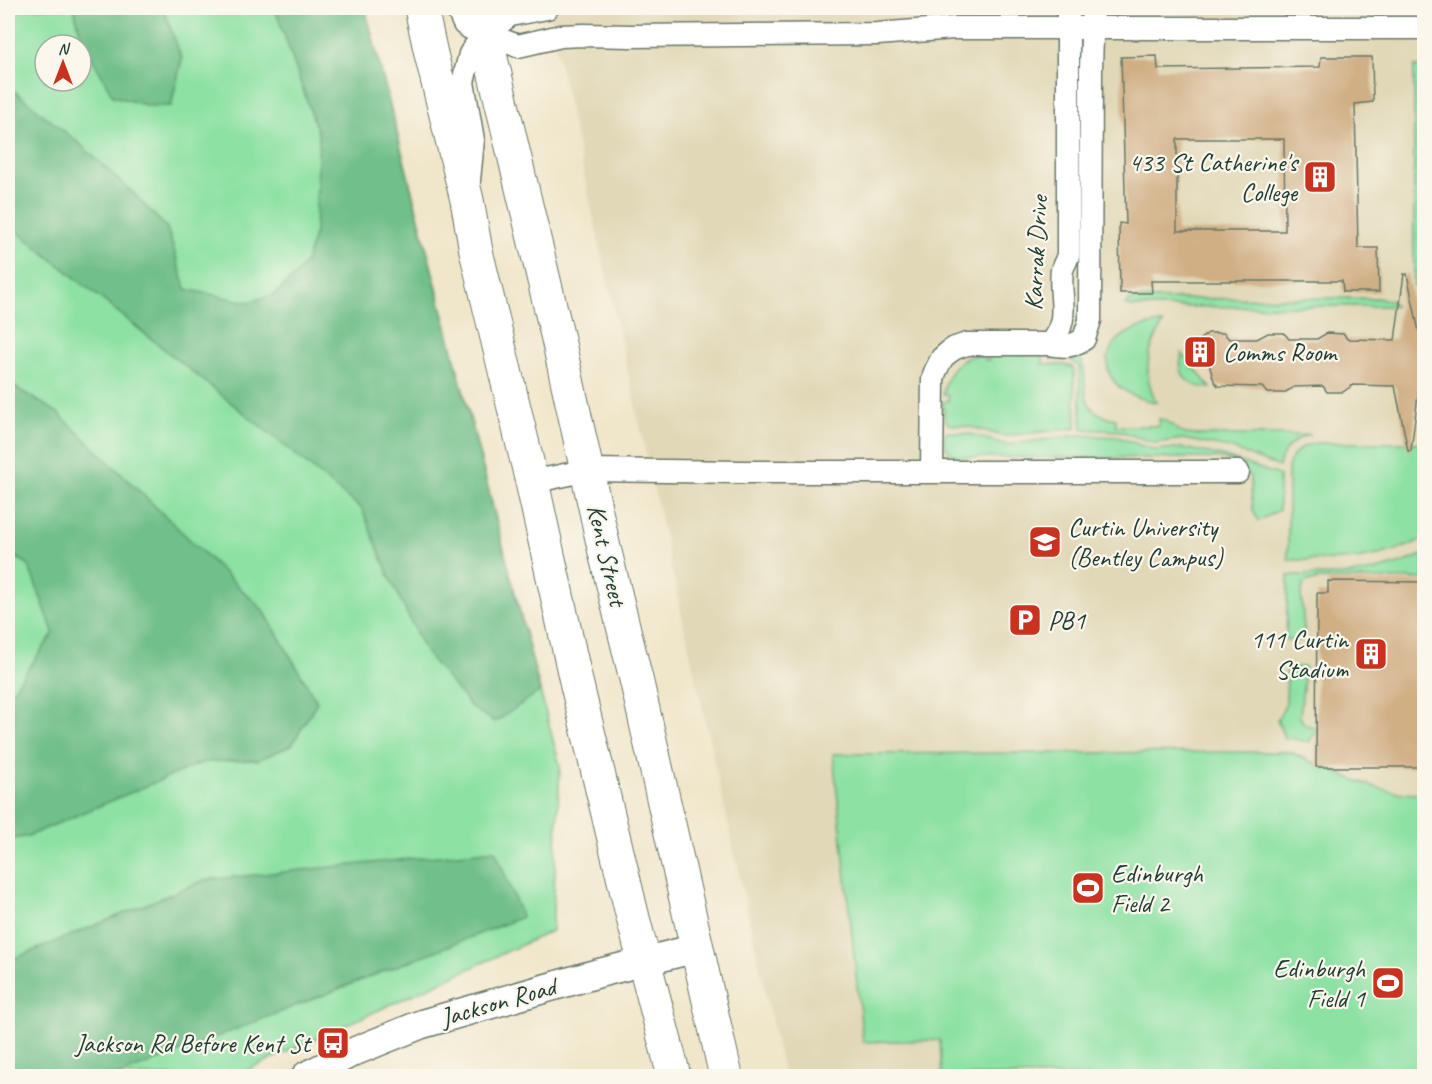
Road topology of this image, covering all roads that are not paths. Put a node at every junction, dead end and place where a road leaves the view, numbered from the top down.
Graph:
1 (421, 8) edge
2 (457, 8) edge
3 (547, 8) edge
4 (1068, 18) edge
5 (1093, 18) edge
6 (482, 20) edge
7 (1425, 28) edge
8 (467, 200) junction
9 (1049, 344) junction
10 (588, 470) junction
11 (933, 471) junction
12 (1238, 472) dead end
13 (532, 482) junction
14 (697, 948) junction
15 (645, 961) junction
16 (306, 1077) edge
17 (674, 1077) edge
18 (726, 1077) edge

1 - 8 main road
2 - 6 street
3 - 6 street
4 - 5 street
4 - 6 street
4 - 9 street, Karrak Drive
5 - 7 street
5 - 9 street, Karrak Drive
6 - 8 street
6 - 10 main road, Kent Street
8 - 13 main road
9 - 11 street
10 - 11 street
10 - 13 street
10 - 14 main road, Kent Street
11 - 12 street
13 - 15 main road
14 - 15 street, Jackson Road
14 - 18 main road, Kent Street
15 - 16 street, Jackson Road
15 - 17 main road

